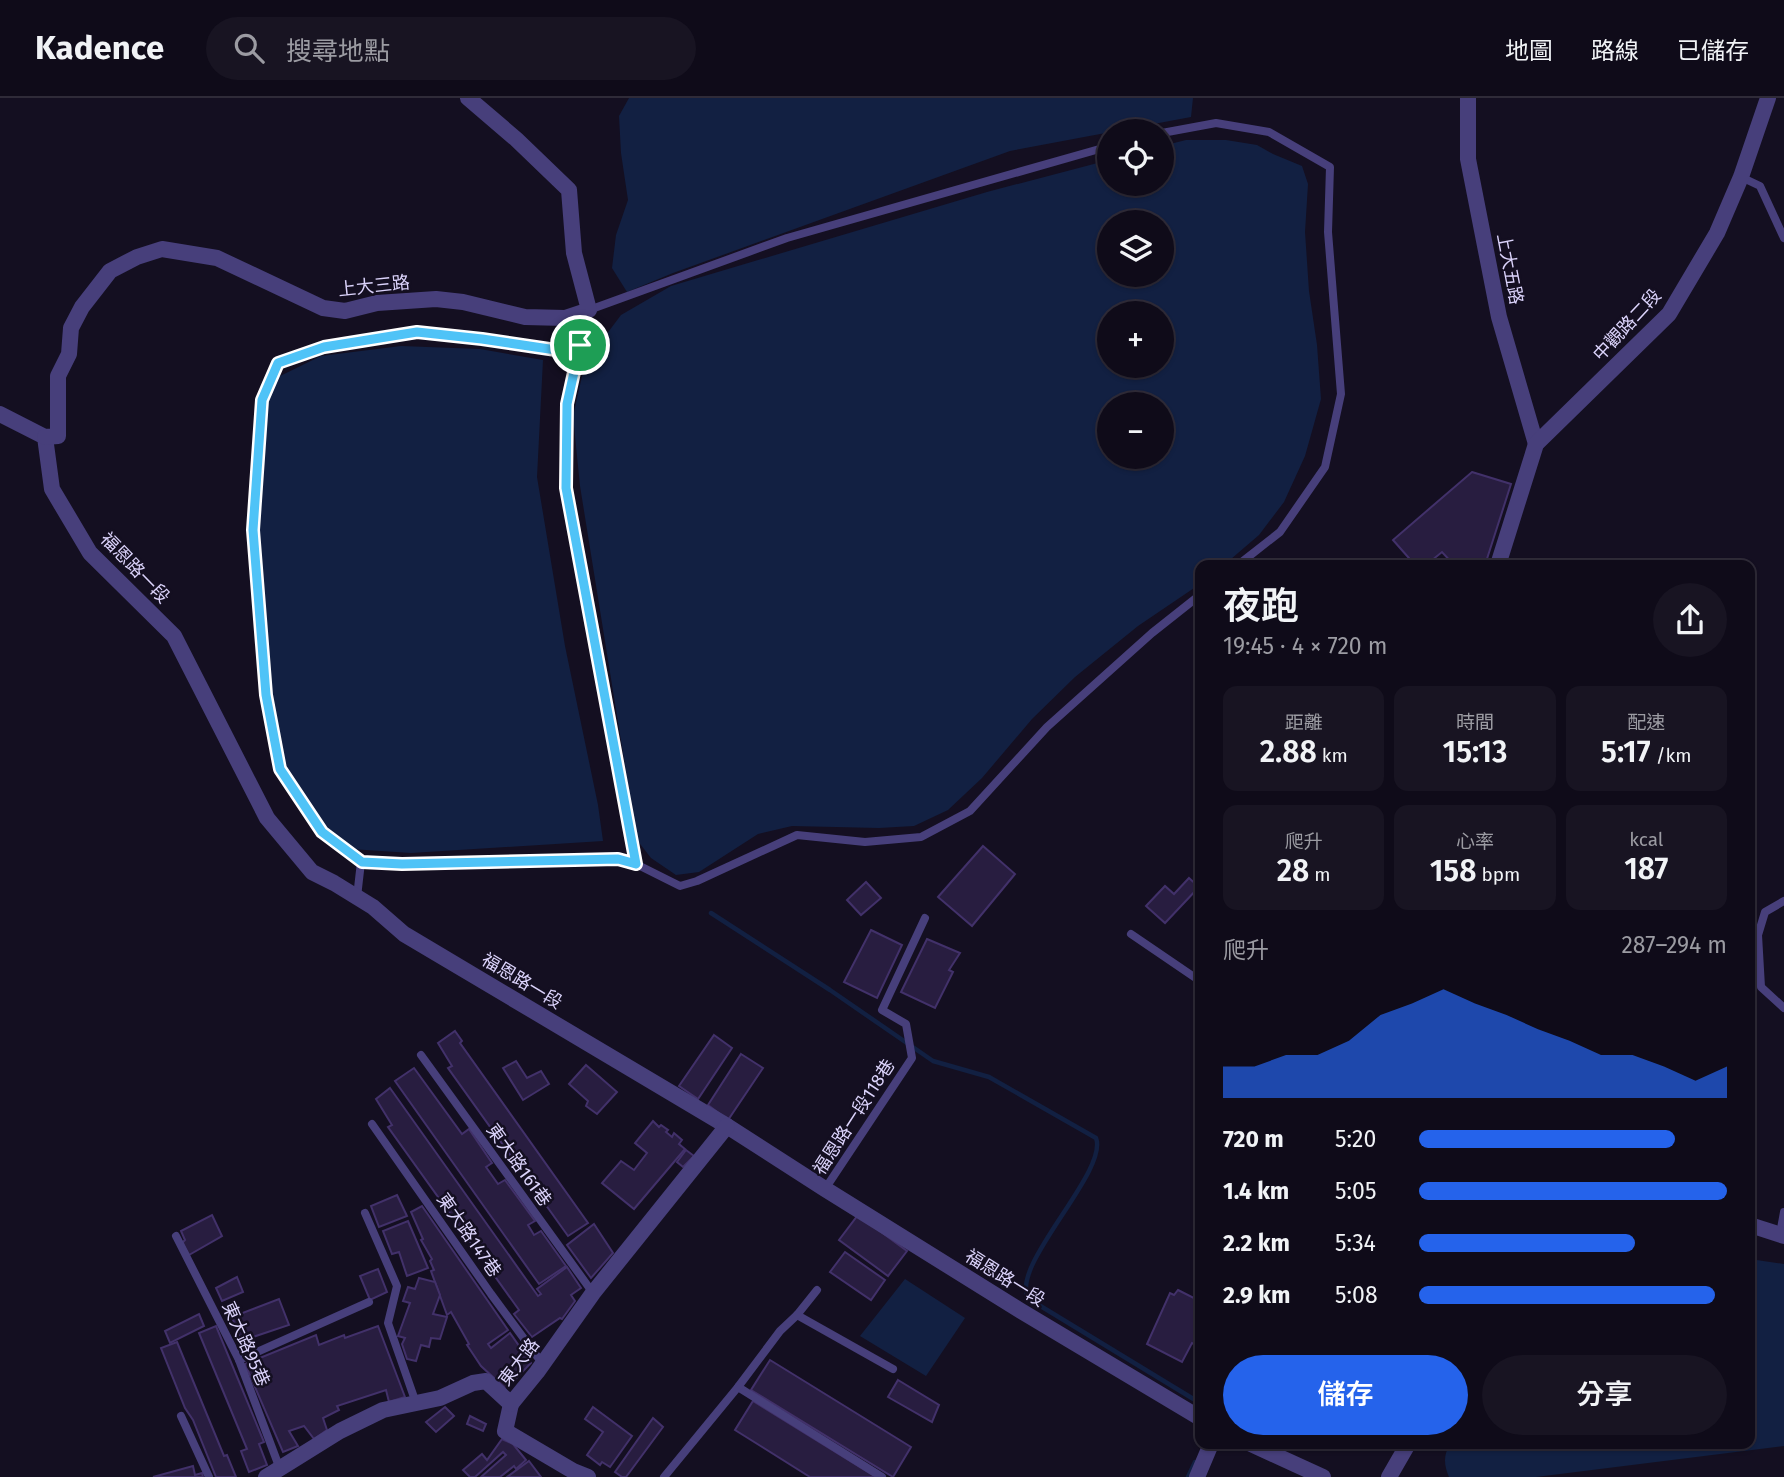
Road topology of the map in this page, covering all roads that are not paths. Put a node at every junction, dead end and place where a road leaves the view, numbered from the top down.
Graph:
1 (468, 98) edge
2 (1468, 98) edge
3 (1768, 98) edge
4 (1174, 130) edge
5 (1097, 150) edge
6 (1741, 177) junction
7 (1784, 238) edge
8 (589, 310) junction
9 (580, 345) junction
10 (0, 414) edge
11 (45, 437) junction
12 (1536, 444) junction
13 (1244, 560) edge
14 (1500, 560) edge
15 (1195, 599) edge
16 (362, 862) junction
17 (636, 864) junction
18 (357, 897) junction
19 (1784, 901) edge
20 (925, 918) dead end
21 (1131, 934) dead end
22 (1195, 978) edge
23 (1784, 1008) edge
24 (421, 1055) dead end
25 (372, 1124) dead end
26 (727, 1126) junction
27 (825, 1189) junction
28 (1784, 1212) edge
29 (365, 1213) dead end
30 (1755, 1227) edge
31 (1782, 1235) edge
32 (176, 1236) dead end
33 (817, 1290) dead end
34 (593, 1293) junction
35 (369, 1302) dead end
36 (797, 1315) junction
37 (239, 1360) junction
38 (542, 1363) junction
39 (893, 1369) dead end
40 (738, 1387) junction
41 (416, 1403) junction
42 (512, 1404) junction
43 (1195, 1415) edge
44 (181, 1416) dead end
45 (1209, 1449) edge
46 (1262, 1449) edge
47 (1405, 1449) edge
48 (273, 1473) edge
49 (209, 1477) edge
50 (588, 1477) edge
51 (664, 1477) edge
52 (882, 1477) edge
53 (1197, 1477) edge
54 (1323, 1477) edge
55 (1389, 1477) edge

1 - 8 street
2 - 12 street, 上大五路
3 - 6 street, 中觀路二段
4 - 13 lane
5 - 8 lane
6 - 7 lane
6 - 12 street, 中觀路二段
8 - 9 lane
8 - 11 street, 上大三路
9 - 16 lane
9 - 17 lane
10 - 11 street
11 - 18 street, 福恩路一段
12 - 14 street, 中觀路二段
15 - 17 lane
16 - 17 lane
16 - 18 lane
18 - 26 street, 福恩路一段
19 - 23 lane
20 - 27 lane, 福恩路一段118巷
21 - 22 lane
24 - 34 lane, 東大路161巷
25 - 38 lane, 東大路147巷
26 - 27 street, 福恩路一段
26 - 34 street, 東大路
27 - 43 street, 福恩路一段
28 - 31 lane
29 - 41 lane
30 - 31 street
32 - 37 lane, 東大路95巷
33 - 36 lane
34 - 38 street, 東大路
35 - 37 lane
36 - 39 lane
36 - 40 lane
37 - 48 lane, 東大路95巷
38 - 42 street, 東大路
40 - 51 lane
40 - 52 lane
41 - 42 street, 東大路
41 - 48 street, 東大路
42 - 50 street
44 - 49 lane
45 - 53 street
46 - 54 street
47 - 55 street

